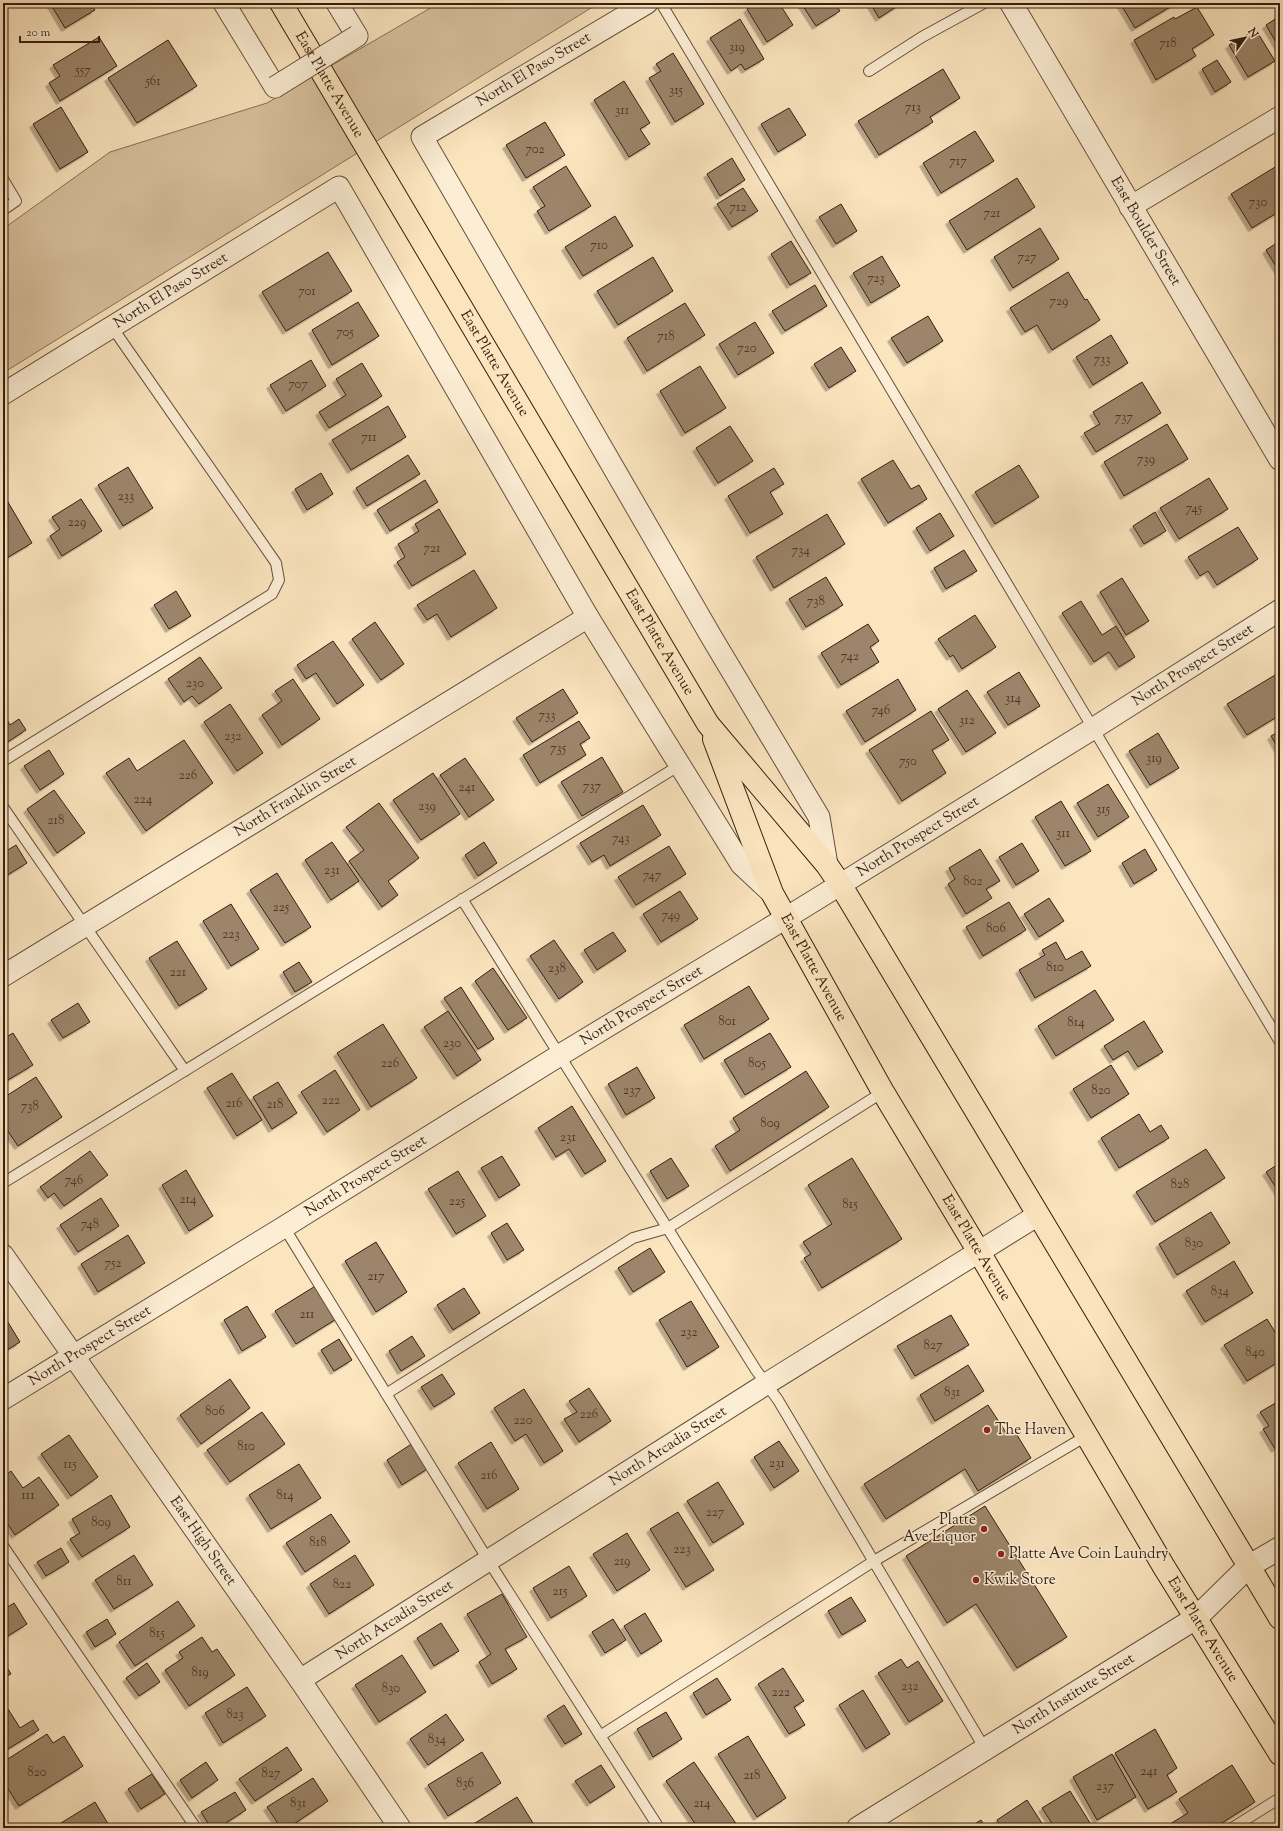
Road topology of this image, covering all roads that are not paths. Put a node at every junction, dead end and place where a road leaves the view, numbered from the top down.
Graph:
1 (224, 3) edge
2 (281, 3) edge
3 (337, 3) edge
4 (647, 3) edge
5 (661, 3) edge
6 (984, 3) edge
7 (1011, 3) edge
8 (869, 71) dead end
9 (1280, 117) edge
10 (3, 179) edge
11 (1130, 207) junction
12 (3, 210) edge
13 (112, 327) junction
14 (3, 394) edge
15 (1280, 460) edge
16 (1280, 610) edge
17 (588, 617) junction
18 (708, 724) junction
19 (1094, 728) junction
20 (3, 761) edge
21 (680, 765) junction
22 (3, 807) edge
23 (827, 865) junction
24 (840, 884) junction
25 (772, 893) junction
26 (462, 899) junction
27 (786, 918) junction
28 (86, 925) junction
29 (3, 976) edge
30 (1280, 1042) edge
31 (560, 1055) junction
32 (185, 1071) junction
33 (883, 1092) junction
34 (3, 1184) edge
35 (1038, 1215) junction
36 (284, 1227) junction
37 (668, 1228) junction
38 (979, 1252) junction
39 (3, 1255) edge
40 (73, 1355) junction
41 (766, 1384) junction
42 (386, 1394) junction
43 (3, 1399) edge
44 (1088, 1435) junction
45 (3, 1546) edge
46 (1280, 1548) edge
47 (488, 1560) junction
48 (874, 1561) junction
49 (1249, 1566) junction
50 (1196, 1618) junction
51 (1280, 1618) edge
52 (300, 1680) junction
53 (600, 1736) junction
54 (985, 1749) junction
55 (1280, 1754) edge
56 (1280, 1798) edge
57 (196, 1828) edge
58 (400, 1828) edge
59 (659, 1828) edge
60 (858, 1828) edge
61 (1232, 1828) edge

1 - 3 street, bridge
2 - 18 main road, East Platte Avenue
4 - 23 street, North El Paso Street
5 - 19 lane
6 - 8 lane
7 - 11 street, East Boulder Street
9 - 11 street
10 - 12 lane
11 - 15 street, East Boulder Street
13 - 14 street, North El Paso Street
13 - 17 street, North El Paso Street
13 - 20 lane
16 - 19 street, North Prospect Street
17 - 21 street
17 - 28 street, North Franklin Street
18 - 23 main road, East Platte Avenue
18 - 25 main road, East Platte Avenue
19 - 24 street, North Prospect Street
19 - 30 lane
21 - 25 street
21 - 26 lane
22 - 28 lane
23 - 24 main road, East Platte Avenue
24 - 27 street, North Prospect Street
24 - 35 main road, East Platte Avenue
25 - 27 main road, East Platte Avenue
26 - 31 lane
26 - 32 lane
27 - 31 street, North Prospect Street
27 - 33 main road, East Platte Avenue
28 - 29 street, North Franklin Street
28 - 32 lane
31 - 36 street, North Prospect Street
31 - 37 lane
32 - 34 lane
33 - 37 lane
33 - 38 main road, East Platte Avenue
35 - 38 street, North Arcadia Street
35 - 49 main road, East Platte Avenue
36 - 40 street, North Prospect Street
36 - 42 lane
37 - 41 lane
37 - 42 lane
38 - 41 street, North Arcadia Street
38 - 44 main road, East Platte Avenue
39 - 40 street, East High Street
40 - 43 street, North Prospect Street
40 - 52 street, East High Street
41 - 47 street, North Arcadia Street
41 - 48 lane
42 - 47 lane
44 - 48 lane
44 - 50 main road, East Platte Avenue
45 - 57 lane
46 - 49 street, North Institute Street
47 - 52 street, North Arcadia Street
47 - 53 lane
48 - 53 lane
48 - 54 lane
49 - 50 street, North Institute Street
49 - 51 main road, East Platte Avenue
50 - 54 street, North Institute Street
50 - 55 main road, East Platte Avenue
52 - 58 street, East High Street
53 - 59 lane
54 - 60 street, North Institute Street
56 - 61 lane

